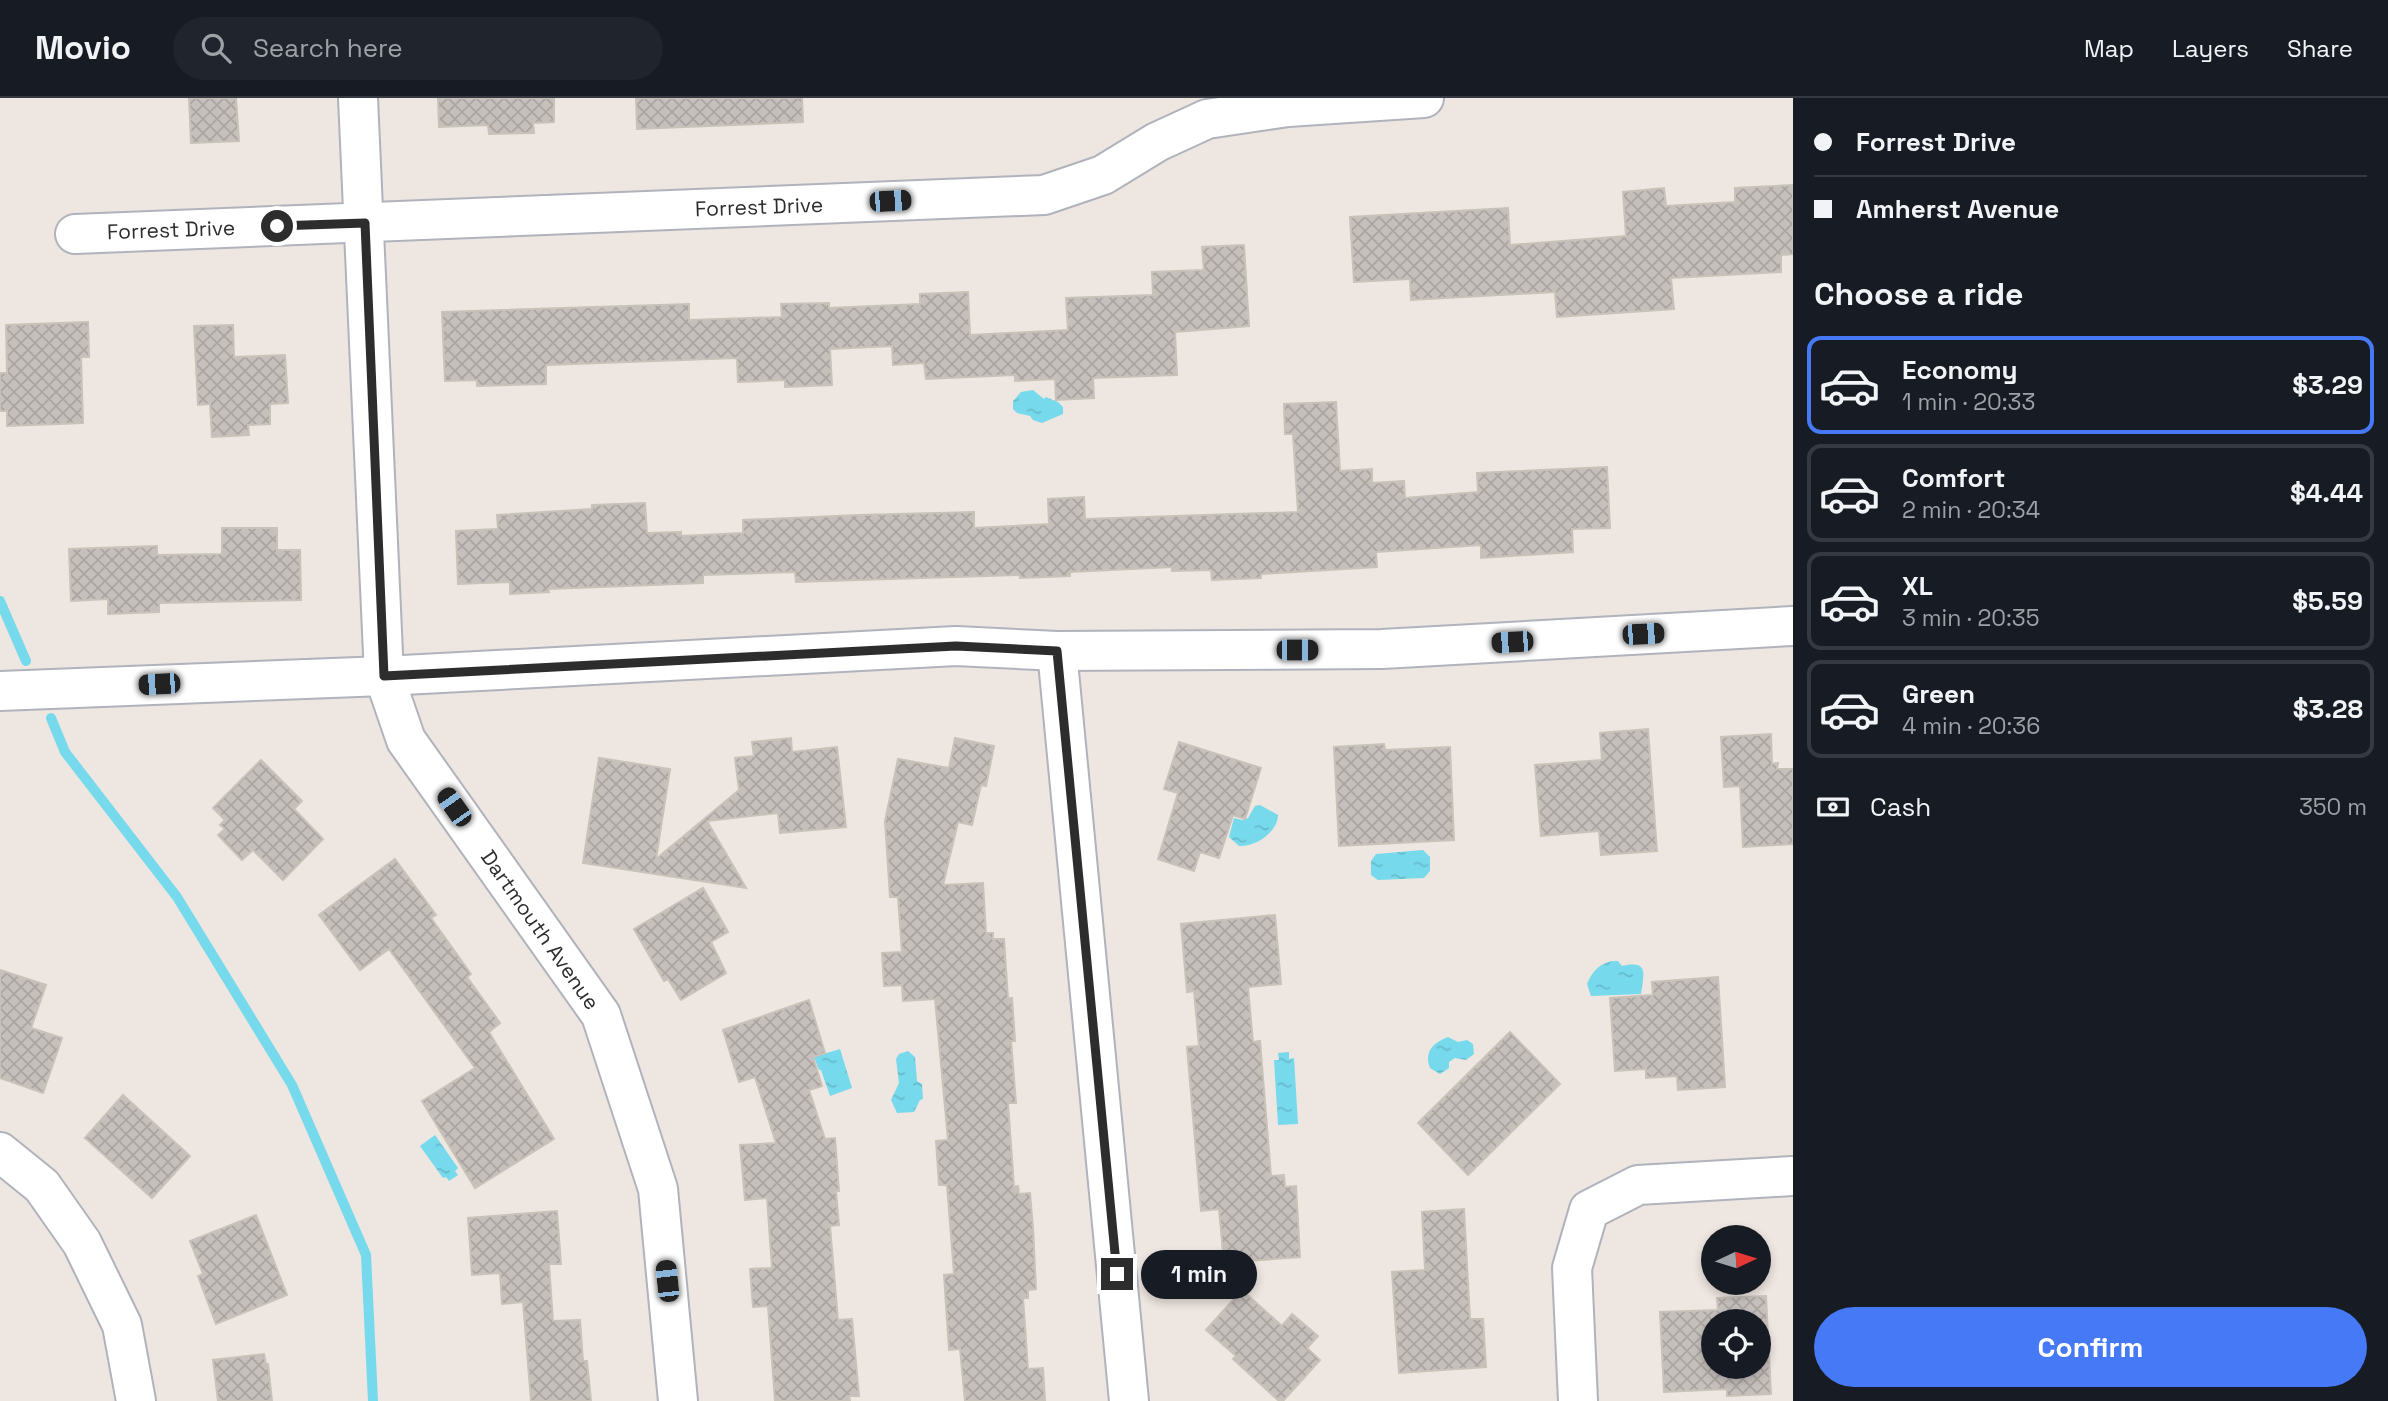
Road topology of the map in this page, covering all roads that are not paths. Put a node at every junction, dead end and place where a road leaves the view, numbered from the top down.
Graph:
1 (358, 98) edge
2 (1424, 98) edge
3 (365, 223) junction
4 (75, 234) dead end
5 (1793, 626) edge
6 (1057, 651) junction
7 (384, 676) junction
8 (0, 691) edge
9 (0, 1152) edge
10 (1793, 1176) edge
11 (136, 1401) edge
12 (678, 1401) edge
13 (1129, 1401) edge
14 (1578, 1401) edge

1 - 3 street, Dartmouth Avenue
2 - 3 street, Forrest Drive
3 - 4 street, Forrest Drive
3 - 7 street, Dartmouth Avenue
5 - 6 street
6 - 7 street
6 - 13 street
7 - 8 street
7 - 12 street, Dartmouth Avenue
9 - 11 street
10 - 14 street

